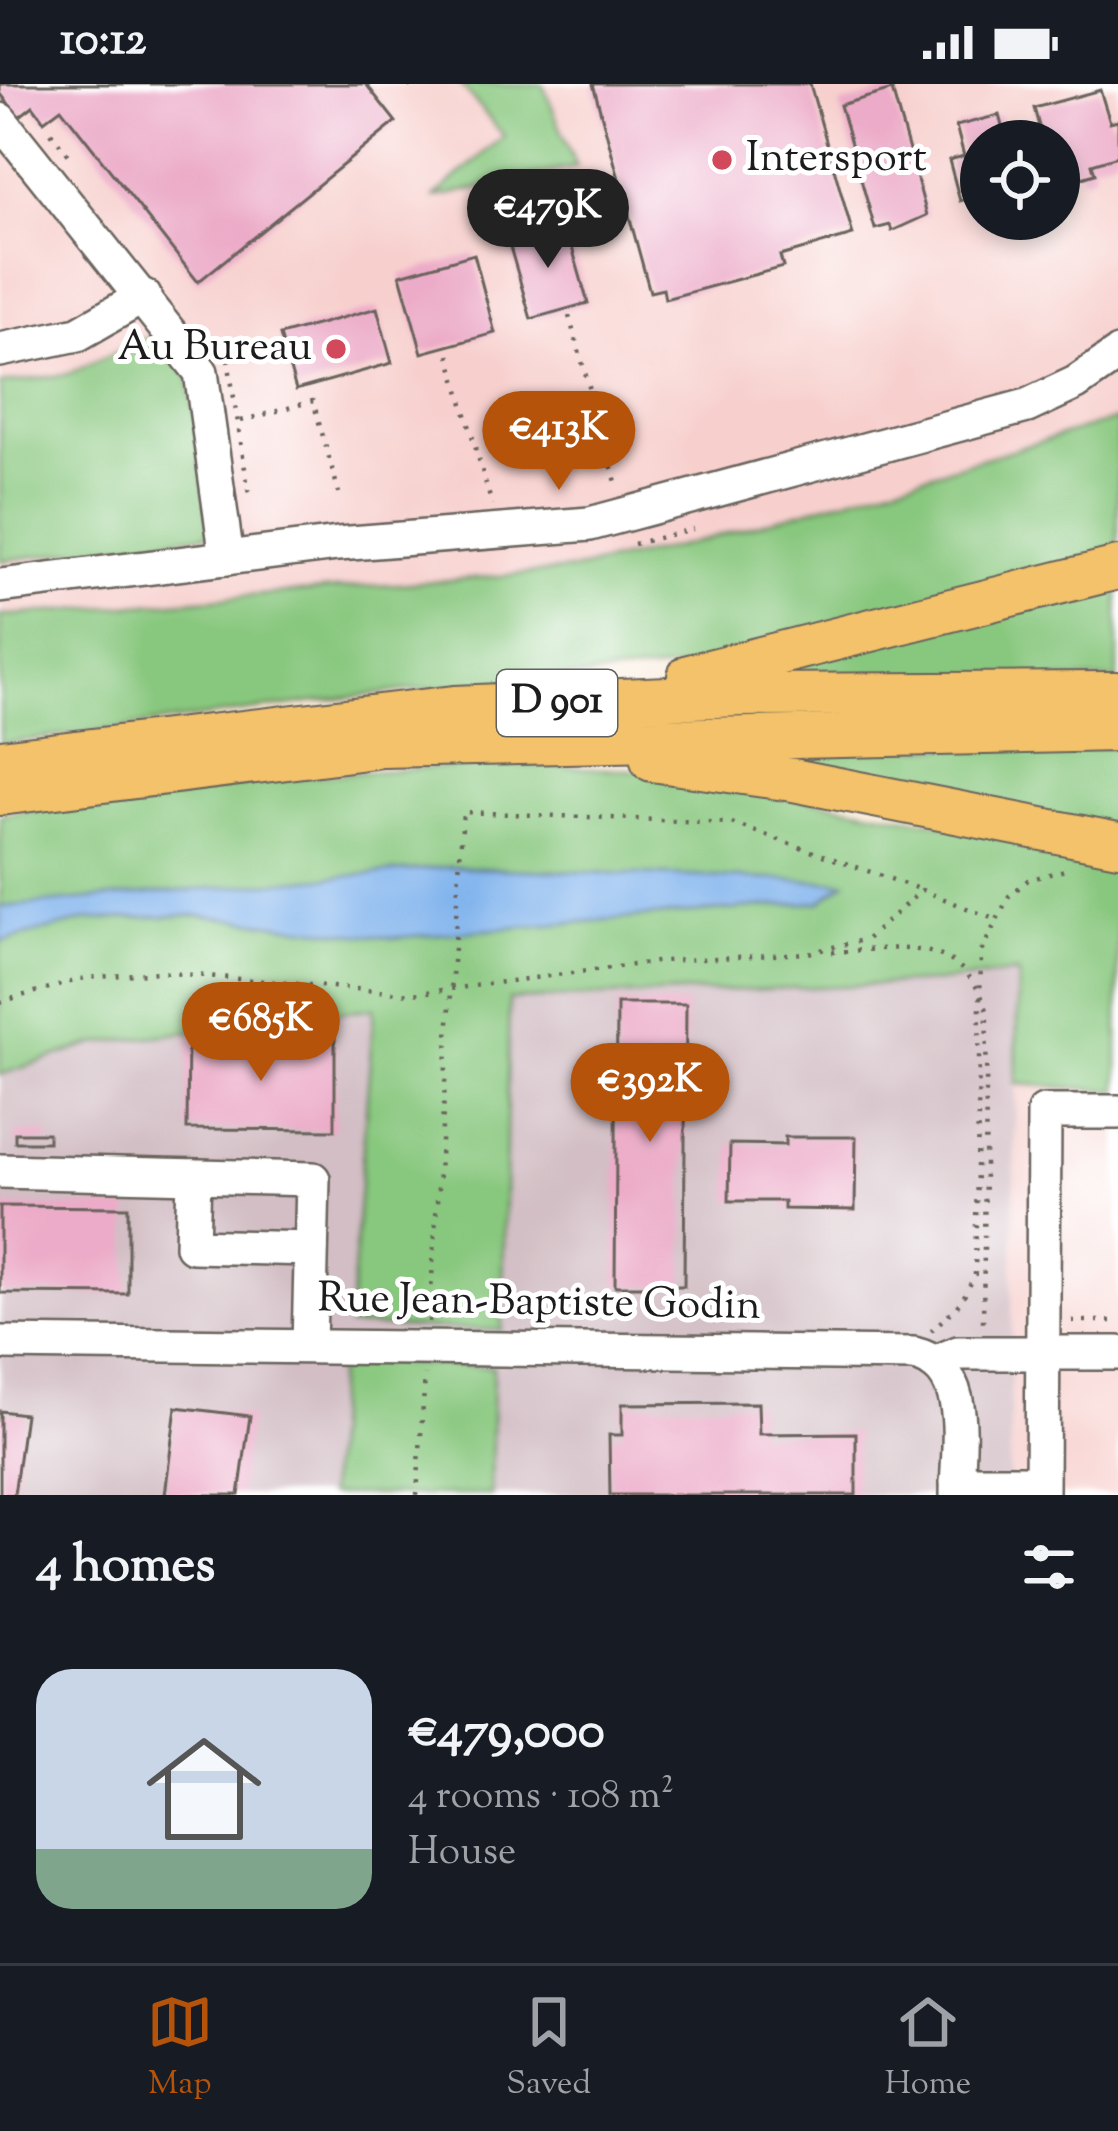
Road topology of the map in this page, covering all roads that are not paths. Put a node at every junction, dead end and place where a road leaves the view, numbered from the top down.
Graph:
1 (0, 120) edge
2 (144, 296) junction
3 (0, 350) edge
4 (1118, 354) edge
5 (227, 558) junction
6 (1118, 568) edge
7 (0, 586) edge
8 (1118, 693) edge
9 (463, 724) junction
10 (1118, 730) edge
11 (0, 761) edge
12 (0, 794) edge
13 (1118, 844) edge
14 (1118, 1112) edge
15 (0, 1171) edge
16 (194, 1176) junction
17 (311, 1250) junction
18 (1042, 1337) junction
19 (0, 1343) edge
20 (309, 1346) junction
21 (1118, 1353) edge
22 (919, 1358) junction
23 (957, 1488) edge
24 (1041, 1489) edge

1 - 2 street
2 - 3 street
2 - 5 street
4 - 5 street
5 - 7 street
6 - 9 main road
8 - 9 main road, D 901
9 - 10 main road, D 901
9 - 11 main road, D 901
9 - 12 main road, D 901
9 - 13 main road
14 - 18 street
15 - 16 street
16 - 17 street
16 - 17 street
17 - 20 street
18 - 21 street, Rue Jean-Baptiste Godin
18 - 22 street, Rue Jean-Baptiste Godin
18 - 24 street
19 - 20 street, Rue Jean-Baptiste Godin
20 - 22 street, Rue Jean-Baptiste Godin
22 - 23 street
23 - 24 street

